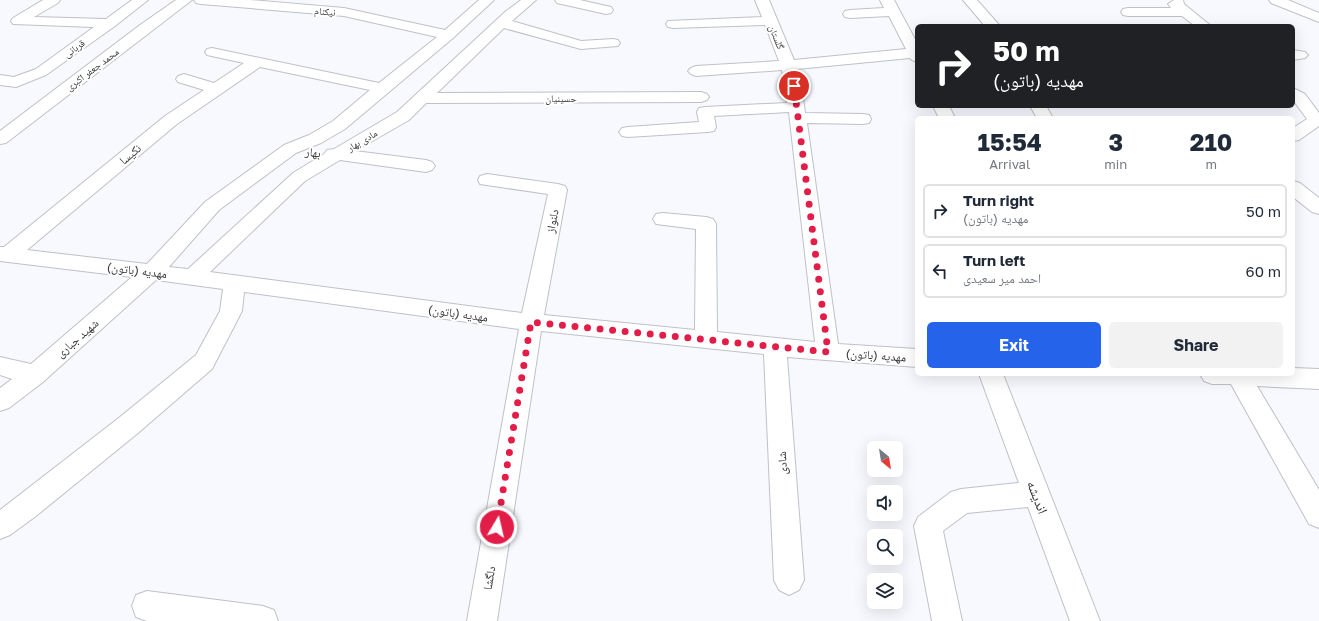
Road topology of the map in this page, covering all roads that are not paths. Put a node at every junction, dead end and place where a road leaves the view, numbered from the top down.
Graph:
1 (52, 0) edge
2 (141, 0) edge
3 (185, 0) edge
4 (201, 0) edge
5 (362, 0) edge
6 (487, 0) edge
7 (529, 0) edge
8 (562, 0) edge
9 (762, 0) edge
10 (970, 0) edge
11 (1153, 0) edge
12 (1276, 0) edge
13 (281, 3) edge
14 (1182, 5) edge
15 (890, 6) edge
16 (606, 10) dead end
17 (344, 12) junction
18 (1128, 12) dead end
19 (850, 14) dead end
20 (1319, 18) edge
21 (771, 21) junction
22 (110, 23) junction
23 (502, 23) junction
24 (673, 24) dead end
25 (991, 24) edge
26 (1202, 24) edge
27 (448, 35) junction
28 (613, 43) dead end
29 (212, 52) dead end
30 (915, 53) edge
31 (915, 55) edge
32 (258, 61) junction
33 (790, 70) junction
34 (696, 71) dead end
35 (184, 80) dead end
36 (1, 81) edge
37 (382, 88) junction
38 (216, 89) junction
39 (1295, 94) edge
40 (701, 97) dead end
41 (422, 98) junction
42 (797, 113) junction
43 (863, 119) dead end
44 (1318, 120) edge
45 (628, 132) dead end
46 (1295, 135) edge
47 (0, 139) edge
48 (290, 149) junction
49 (337, 155) junction
50 (426, 166) dead end
51 (487, 180) dead end
52 (1295, 189) edge
53 (1319, 208) edge
54 (663, 219) dead end
55 (4, 255) edge
56 (152, 272) junction
57 (192, 277) junction
58 (235, 283) junction
59 (531, 322) junction
60 (706, 339) junction
61 (775, 346) junction
62 (828, 352) junction
63 (915, 358) edge
64 (0, 366) edge
65 (35, 375) junction
66 (992, 376) edge
67 (1239, 376) edge
68 (1278, 376) edge
69 (1319, 379) edge
70 (0, 401) edge
71 (1037, 494) junction
72 (1319, 515) edge
73 (0, 526) edge
74 (789, 580) dead end
75 (147, 606) dead end
76 (263, 621) edge
77 (482, 621) edge
78 (946, 621) edge
79 (1085, 621) edge

1 - 22 street
2 - 22 street, قربانی
3 - 47 street, محمد جعفر اکبری
4 - 13 street, نیکنام
5 - 17 street
6 - 27 street
7 - 23 street, مادی بهار
8 - 16 street
9 - 21 street, گلستان
10 - 25 street
11 - 14 street
12 - 20 street
13 - 17 street, نیکنام
14 - 18 street
14 - 26 street
15 - 19 street
15 - 30 street
17 - 27 street, نیکنام
21 - 24 street
21 - 33 street, گلستان
22 - 36 street, قربانی
23 - 28 street
23 - 41 street, مادی بهار
27 - 37 street
29 - 32 street
31 - 33 street
32 - 37 street
32 - 38 street, نکیسا
33 - 34 street
33 - 42 street, گلستان
35 - 38 street
37 - 48 street
38 - 55 street, نکیسا
39 - 44 street
40 - 41 street, حسینیان
41 - 49 street, مادی بهار
42 - 43 street
42 - 45 street
42 - 62 street, گلستان
44 - 46 street
48 - 49 street, بهار
48 - 56 street
49 - 50 street, بهار
49 - 57 street, مادی بهار
51 - 59 street, دلنواز
52 - 53 street
54 - 60 street
55 - 56 street, مهدیه (باتون)
56 - 57 street, مهدیه (باتون)
56 - 65 street, شهید جباری
57 - 58 street, مهدیه (باتون)
58 - 59 street, مهدیه (باتون)
58 - 73 street
59 - 60 street, مهدیه (باتون)
59 - 77 street, دلگشا
60 - 61 street, مهدیه (باتون)
61 - 62 street, مهدیه (باتون)
61 - 74 street, شادی
62 - 63 street, مهدیه (باتون)
64 - 65 street
65 - 70 street, شهید جباری
66 - 71 street, اندیشه
67 - 72 street
68 - 69 street
71 - 78 street
71 - 79 street, اندیشه
75 - 76 street

